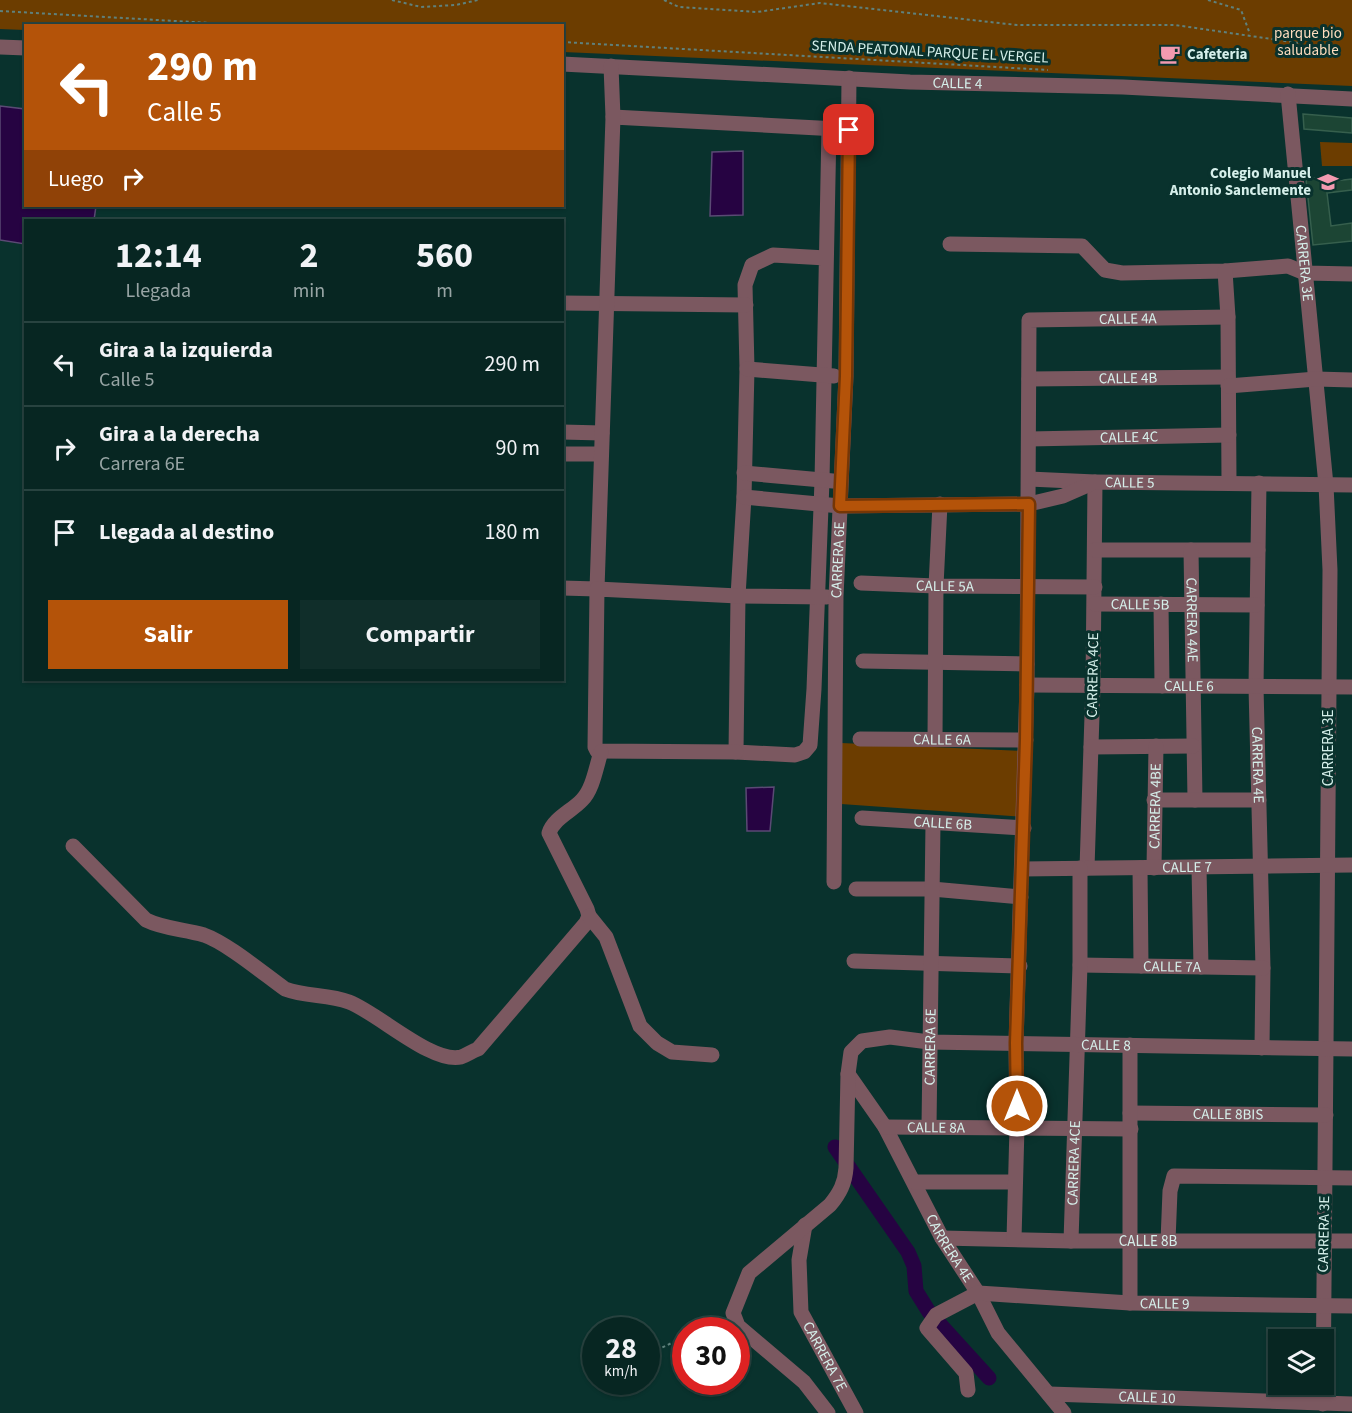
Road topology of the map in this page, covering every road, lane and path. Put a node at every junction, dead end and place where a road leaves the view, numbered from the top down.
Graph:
1 (392, 0) edge
2 (478, 0) edge
3 (664, 0) edge
4 (1208, 0) edge
5 (0, 11) edge
6 (228, 24) edge
7 (1251, 35) junction
8 (564, 42) edge
9 (1299, 43) dead end
10 (0, 47) edge
11 (24, 48) edge
12 (564, 64) edge
13 (611, 66) junction
14 (1048, 69) dead end
15 (849, 78) junction
16 (1288, 94) junction
17 (1352, 99) edge
18 (613, 117) junction
19 (829, 128) junction
20 (849, 130) junction
21 (827, 201) junction
22 (849, 203) junction
23 (950, 244) dead end
24 (826, 258) junction
25 (1225, 271) junction
26 (1305, 273) junction
27 (1352, 274) edge
28 (826, 276) junction
29 (848, 277) junction
30 (564, 303) edge
31 (606, 303) junction
32 (746, 304) junction
33 (1228, 317) junction
34 (747, 369) junction
35 (824, 375) junction
36 (846, 376) junction
37 (1029, 379) junction
38 (1316, 379) junction
39 (1352, 380) edge
40 (1228, 382) junction
41 (564, 432) edge
42 (602, 433) junction
43 (1229, 435) junction
44 (1029, 439) junction
45 (564, 454) edge
46 (601, 454) junction
47 (744, 473) junction
48 (1029, 479) junction
49 (842, 480) junction
50 (822, 481) junction
51 (1095, 482) junction
52 (1229, 482) junction
53 (1259, 483) junction
54 (1326, 485) junction
55 (1352, 485) edge
56 (744, 497) junction
57 (940, 504) junction
58 (1029, 504) junction
59 (821, 505) junction
60 (840, 506) junction
61 (1095, 550) junction
62 (1191, 550) junction
63 (1258, 550) junction
64 (861, 583) dead end
65 (936, 586) junction
66 (1095, 587) junction
67 (564, 588) edge
68 (1028, 588) junction
69 (597, 589) junction
70 (738, 596) junction
71 (818, 597) junction
72 (836, 597) junction
73 (1095, 604) junction
74 (1161, 604) junction
75 (1192, 604) junction
76 (1257, 605) junction
77 (816, 642) junction
78 (835, 643) junction
79 (864, 661) dead end
80 (937, 663) junction
81 (1028, 664) junction
82 (1027, 685) junction
83 (1093, 686) junction
84 (1162, 686) junction
85 (1193, 686) junction
86 (1256, 687) junction
87 (1352, 687) edge
88 (1328, 688) junction
89 (814, 689) junction
90 (835, 689) junction
91 (860, 738) dead end
92 (935, 740) junction
93 (1026, 740) junction
94 (1156, 746) junction
95 (1193, 746) junction
96 (1091, 747) junction
97 (601, 752) junction
98 (736, 752) junction
99 (1154, 800) junction
100 (1195, 800) junction
101 (1259, 800) junction
102 (862, 818) dead end
103 (933, 823) junction
104 (1024, 828) junction
105 (73, 846) dead end
106 (1352, 865) edge
107 (1329, 866) junction
108 (1260, 867) junction
109 (1083, 868) junction
110 (1147, 868) junction
111 (1199, 868) junction
112 (1022, 869) junction
113 (834, 882) dead end
114 (856, 889) dead end
115 (932, 890) junction
116 (1021, 897) junction
117 (589, 916) junction
118 (854, 961) dead end
119 (931, 963) junction
120 (1080, 965) junction
121 (1020, 966) junction
122 (1141, 966) junction
123 (1201, 967) junction
124 (1263, 968) junction
125 (929, 1042) junction
126 (1016, 1043) junction
127 (1076, 1044) junction
128 (1130, 1046) junction
129 (1262, 1048) junction
130 (1327, 1049) junction
131 (1352, 1049) edge
132 (712, 1055) dead end
133 (848, 1074) junction
134 (1326, 1115) junction
135 (1130, 1121) junction
136 (885, 1127) junction
137 (929, 1127) junction
138 (1017, 1127) junction
139 (1073, 1128) junction
140 (1325, 1178) junction
141 (1352, 1178) edge
142 (914, 1182) junction
143 (1015, 1182) junction
144 (805, 1225) junction
145 (942, 1238) junction
146 (1014, 1239) junction
147 (1071, 1241) junction
148 (1130, 1241) junction
149 (1168, 1241) junction
150 (1324, 1241) junction
151 (1352, 1242) edge
152 (978, 1293) junction
153 (1130, 1303) junction
154 (1323, 1306) junction
155 (1352, 1306) edge
156 (733, 1313) junction
157 (725, 1317) edge
158 (968, 1390) dead end
159 (1049, 1394) junction
160 (1323, 1404) junction
161 (1351, 1407) edge
162 (828, 1413) edge
163 (856, 1413) edge
164 (1064, 1413) edge

1 - 2 path
3 - 7 path
4 - 7 path
5 - 6 path
7 - 9 path
8 - 14 path, SENDA PEATONAL PARQUE EL VERGEL
10 - 11 street
12 - 13 street, CALLE 4
13 - 15 street, CALLE 4
13 - 18 street
15 - 16 street, CALLE 4
15 - 20 street, CARRERA 6E
16 - 17 street, CALLE 4
16 - 26 street, CARRERA 3E
18 - 19 street
18 - 31 street
19 - 20 street
19 - 21 street, CARRERA 6E
20 - 22 street, CARRERA 6E
21 - 22 street
21 - 24 street, CARRERA 6E
22 - 29 street, CARRERA 6E
23 - 25 street
24 - 28 street, CARRERA 6E
24 - 32 street
25 - 26 street
25 - 33 street
26 - 27 street
26 - 38 street, CARRERA 3E
28 - 29 street
28 - 35 street, CARRERA 6E
29 - 36 street, CARRERA 6E
30 - 31 street
31 - 32 street
31 - 42 street
32 - 34 street
33 - 37 street, CALLE 4A
33 - 40 street
34 - 35 street
34 - 47 street
35 - 36 street
35 - 50 street, CARRERA 6E
36 - 49 street, CARRERA 6E
37 - 40 street, CALLE 4B
37 - 44 street
38 - 39 street, CALLE 4B
38 - 40 street, CALLE 4B
38 - 54 street, CARRERA 3E
40 - 43 street
41 - 42 street
42 - 46 street
43 - 44 street, CALLE 4C
43 - 52 street
44 - 48 street
45 - 46 street
46 - 69 street
47 - 50 street
47 - 56 street
48 - 51 street
48 - 58 street
49 - 50 street
49 - 60 street, CARRERA 6E
50 - 59 street, CARRERA 6E
51 - 52 street, CALLE 5
51 - 58 street, CALLE 5
51 - 61 street, CARRERA 4CE
52 - 53 street, CALLE 5
53 - 54 street, CALLE 5
53 - 63 street, CARRERA 4E
54 - 55 street, CALLE 5
54 - 88 street, CARRERA 3E
56 - 59 street, CALLE 5
56 - 70 street
57 - 58 street, CALLE 5
57 - 60 street, CALLE 5
57 - 65 street
58 - 68 street
59 - 60 street, CALLE 5
59 - 71 street, CARRERA 6E
60 - 72 street, CARRERA 6E
61 - 62 street
61 - 66 street, CARRERA 4CE
62 - 63 street
62 - 75 street, CARRERA 4AE
63 - 76 street, CARRERA 4E
64 - 65 street, CALLE 5A
65 - 68 street, CALLE 5A
65 - 80 street
66 - 68 street, CALLE 5A
66 - 73 street, CARRERA 4CE
67 - 69 street
68 - 81 street
69 - 70 street
69 - 97 street
70 - 71 street
70 - 98 street
71 - 72 street
71 - 77 street, CARRERA 6E
72 - 78 street, CARRERA 6E
73 - 74 street, CALLE 5B
73 - 83 street, CARRERA 4CE
74 - 75 street, CALLE 5B
74 - 84 street
75 - 76 street, CALLE 5B
75 - 85 street, CARRERA 4AE
76 - 86 street, CARRERA 4E
77 - 78 street
77 - 89 street, CARRERA 6E
78 - 90 street, CARRERA 6E
79 - 80 street
80 - 81 street
80 - 92 street
81 - 82 street
82 - 83 street, CALLE 6
82 - 93 street
83 - 84 street, CALLE 6
83 - 96 street, CARRERA 4CE
84 - 85 street, CALLE 6
85 - 86 street, CALLE 6
85 - 95 street, CARRERA 4AE
86 - 88 street, CALLE 6
86 - 101 street, CARRERA 4E
87 - 88 street, CALLE 6
88 - 107 street, CARRERA 3E
89 - 90 street
89 - 98 street, CARRERA 6E
90 - 113 street, CARRERA 6E
91 - 92 street, CALLE 6A
92 - 93 street, CALLE 6A
93 - 104 street
94 - 95 street
94 - 96 street
94 - 99 street, CARRERA 4BE
95 - 100 street, CARRERA 4AE
96 - 109 street, CARRERA 4CE
97 - 98 street
97 - 117 street
99 - 100 street
99 - 110 street, CARRERA 4BE
100 - 101 street
101 - 108 street, CARRERA 4E
102 - 103 street, CALLE 6B
103 - 104 street, CALLE 6B
103 - 115 street, CARRERA 6E
104 - 112 street
105 - 117 street
106 - 107 street, CALLE 7
107 - 108 street, CALLE 7
107 - 130 street, CARRERA 3E
108 - 111 street, CALLE 7
108 - 124 street, CARRERA 4E
109 - 110 street, CALLE 7
109 - 112 street, CALLE 7
109 - 120 street, CARRERA 4CE
110 - 111 street, CALLE 7
110 - 122 street, CARRERA 4BE
111 - 123 street
112 - 116 street
114 - 115 street
115 - 116 street
115 - 119 street, CARRERA 6E
116 - 121 street
117 - 132 street
118 - 119 street
119 - 121 street
119 - 125 street, CARRERA 6E
120 - 122 street, CALLE 7A
120 - 127 street, CARRERA 4CE
121 - 126 street
122 - 123 street, CALLE 7A
123 - 124 street, CALLE 7A
124 - 129 street, CARRERA 4E
125 - 126 street, CALLE 8
125 - 133 street, CALLE 8
125 - 137 street, CARRERA 6E
126 - 127 street, CALLE 8
126 - 138 street
127 - 128 street, CALLE 8
127 - 139 street, CARRERA 4CE
128 - 129 street, CALLE 8
128 - 135 street
129 - 130 street, CALLE 8
130 - 131 street, CALLE 8
130 - 134 street, CARRERA 3E
133 - 136 street, CARRERA 4E
133 - 144 street
134 - 135 street, CALLE 8BIS
134 - 140 street, CARRERA 3E
135 - 139 street, CALLE 8A
135 - 148 street
136 - 137 street, CALLE 8A
136 - 142 street, CARRERA 4E
137 - 138 street, CALLE 8A
138 - 139 street, CALLE 8A
138 - 143 street
139 - 147 street, CARRERA 4CE
140 - 141 street
140 - 149 street
140 - 150 street, CARRERA 3E
142 - 143 street
142 - 145 street, CARRERA 4E
143 - 146 street
144 - 156 street
144 - 163 street, CARRERA 7E
145 - 146 street, CALLE 8B
145 - 152 street, CARRERA 4E
146 - 147 street, CALLE 8B
147 - 148 street, CALLE 8B
148 - 149 street, CALLE 8B
148 - 153 street
149 - 150 street, CALLE 8B
150 - 151 street, CALLE 8B
150 - 154 street, CARRERA 3E
152 - 153 street, CALLE 9
152 - 158 street
152 - 159 street, CARRERA 4E
153 - 154 street, CALLE 9
154 - 155 street, CALLE 9
154 - 160 street, CARRERA 3E
156 - 157 path
156 - 162 street
159 - 160 street, CALLE 10
159 - 164 street, CARRERA 4E
160 - 161 street, CALLE 10

